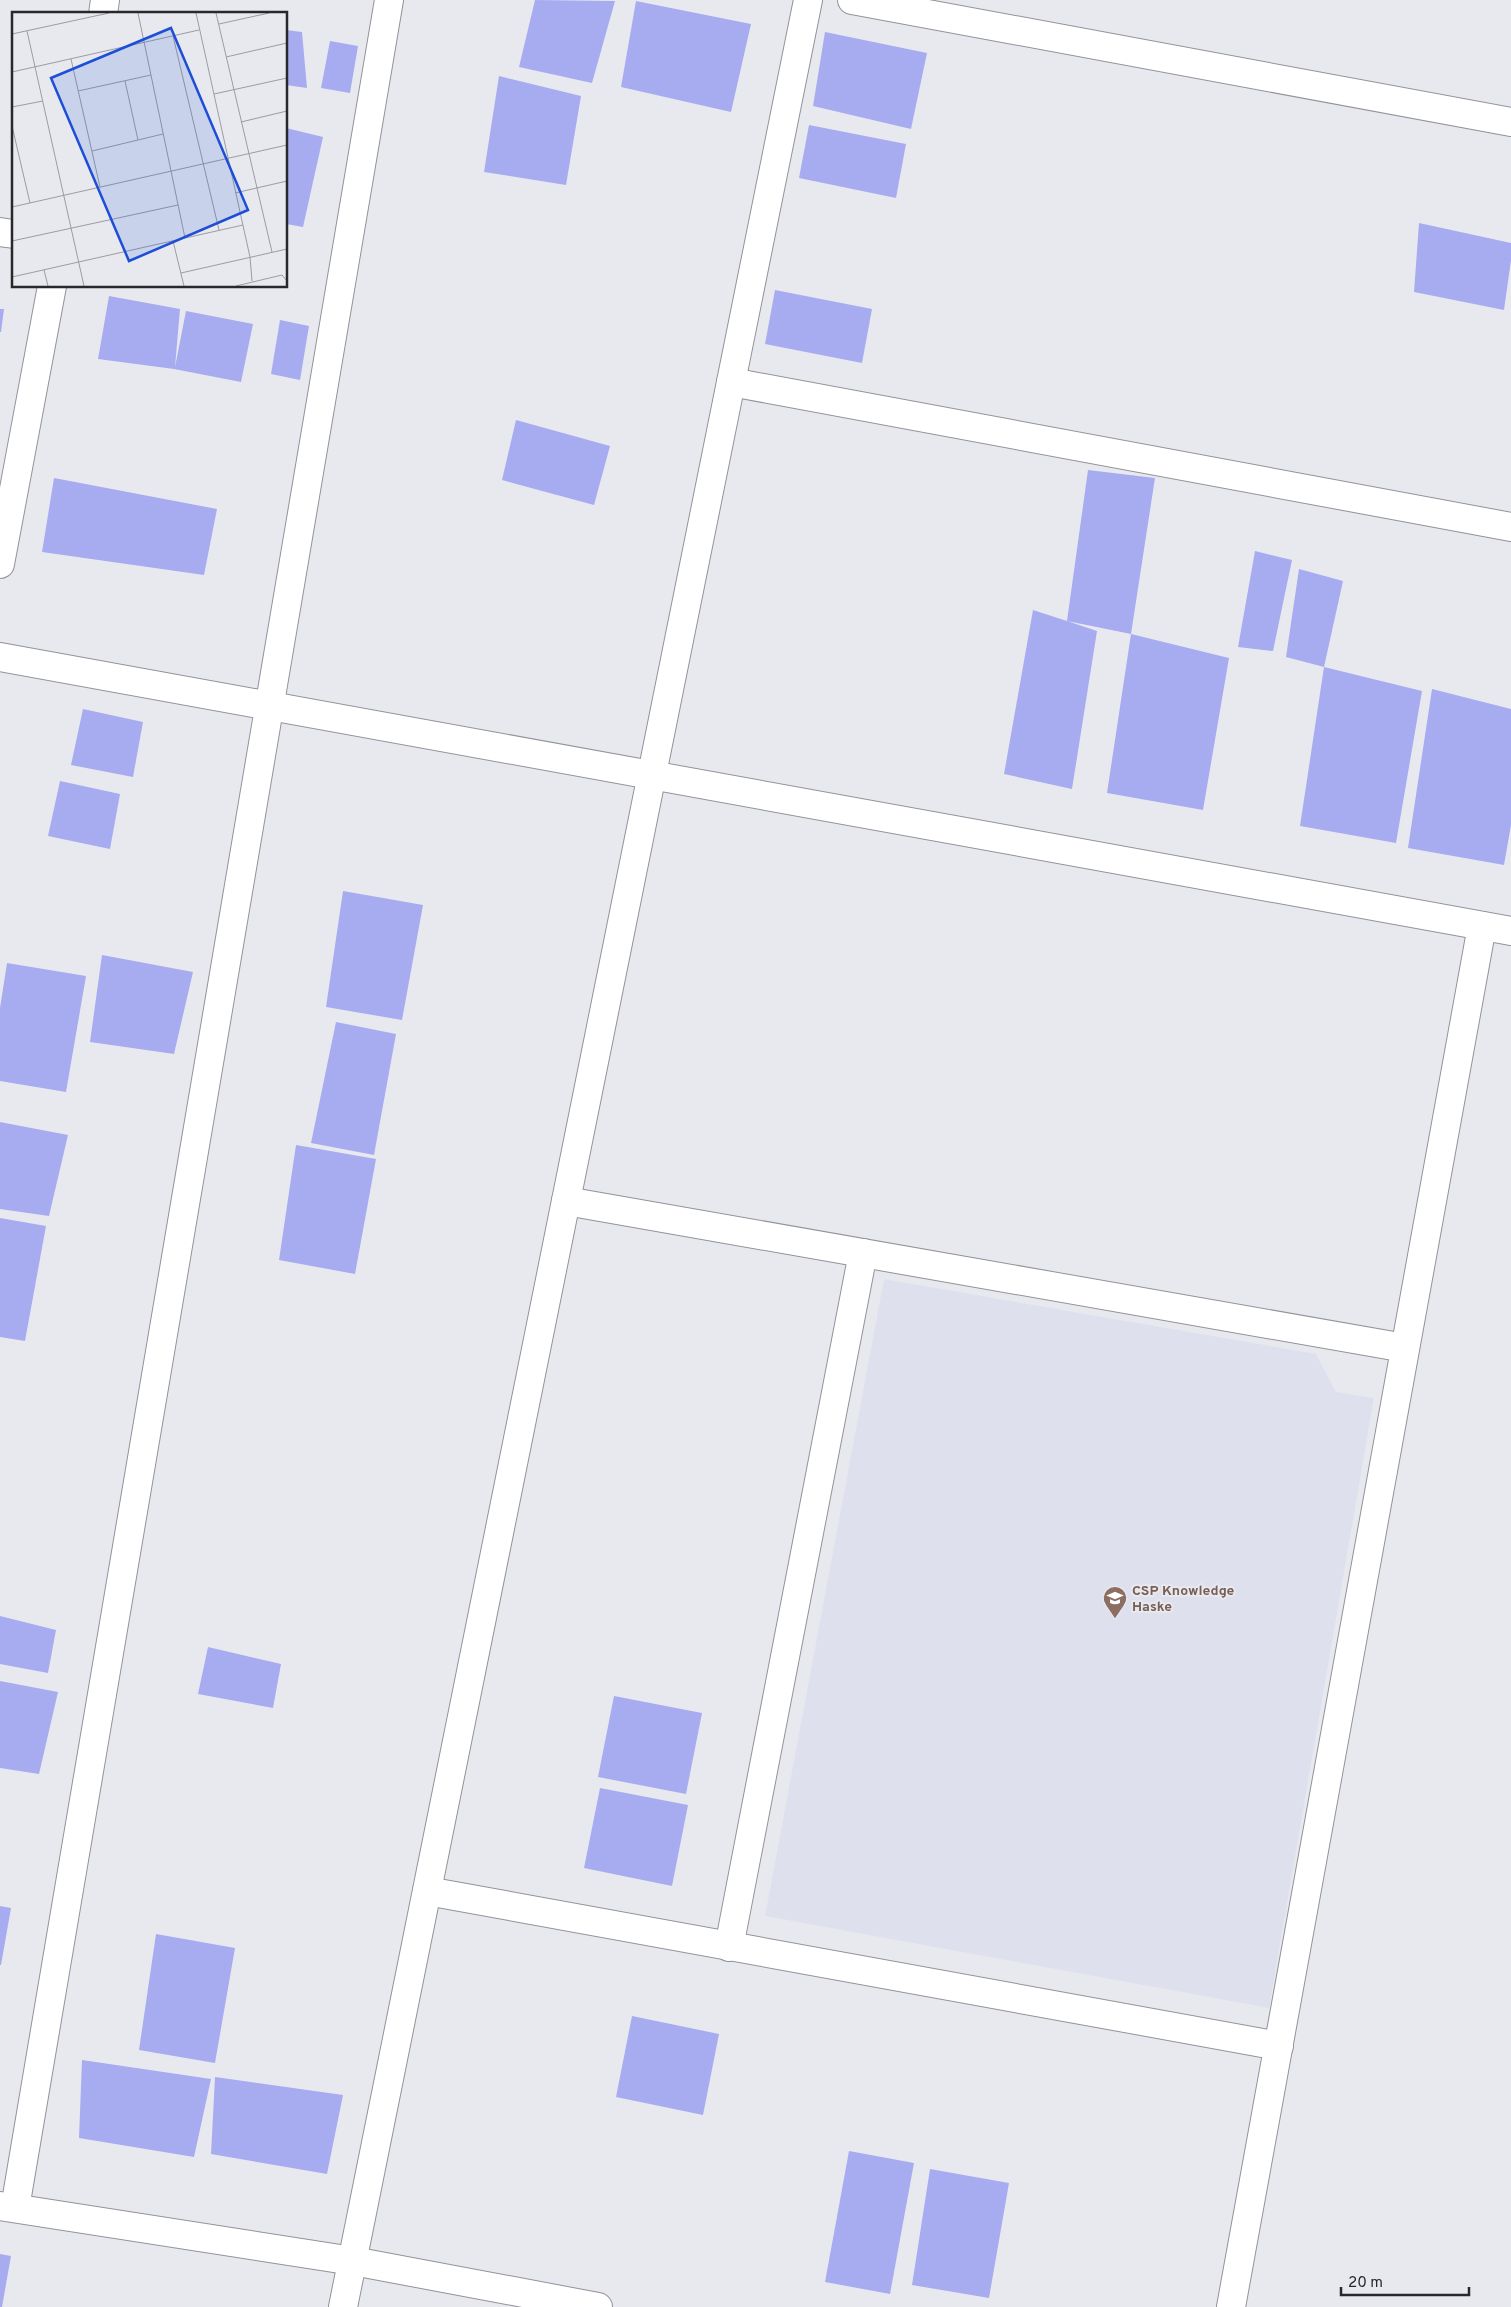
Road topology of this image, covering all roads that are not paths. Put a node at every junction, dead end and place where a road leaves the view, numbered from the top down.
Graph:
1 (389, 0) edge
2 (808, 0) edge
3 (852, 0) edge
4 (946, 9) edge
5 (1511, 122) edge
6 (52, 288) edge
7 (731, 382) junction
8 (1511, 527) edge
9 (0, 564) edge
10 (0, 657) edge
11 (270, 706) junction
12 (652, 776) junction
13 (1482, 926) junction
14 (1511, 931) edge
15 (566, 1201) junction
16 (862, 1253) junction
17 (1405, 1348) junction
18 (427, 1892) junction
19 (730, 1947) junction
20 (1279, 2046) junction
21 (8, 2207) edge
22 (353, 2261) junction
23 (343, 2307) edge
24 (598, 2307) edge
25 (1231, 2307) edge

1 - 11 street
2 - 7 street
3 - 4 street
4 - 5 street
6 - 9 street
7 - 8 street
7 - 12 street
10 - 11 street
11 - 12 street
11 - 21 street
12 - 13 street
12 - 15 street
13 - 14 street
13 - 17 street
15 - 16 street
15 - 18 street
16 - 17 street
16 - 19 street
17 - 20 street
18 - 19 street
18 - 22 street
19 - 20 street
20 - 25 street
21 - 22 street
22 - 23 street
22 - 24 street

